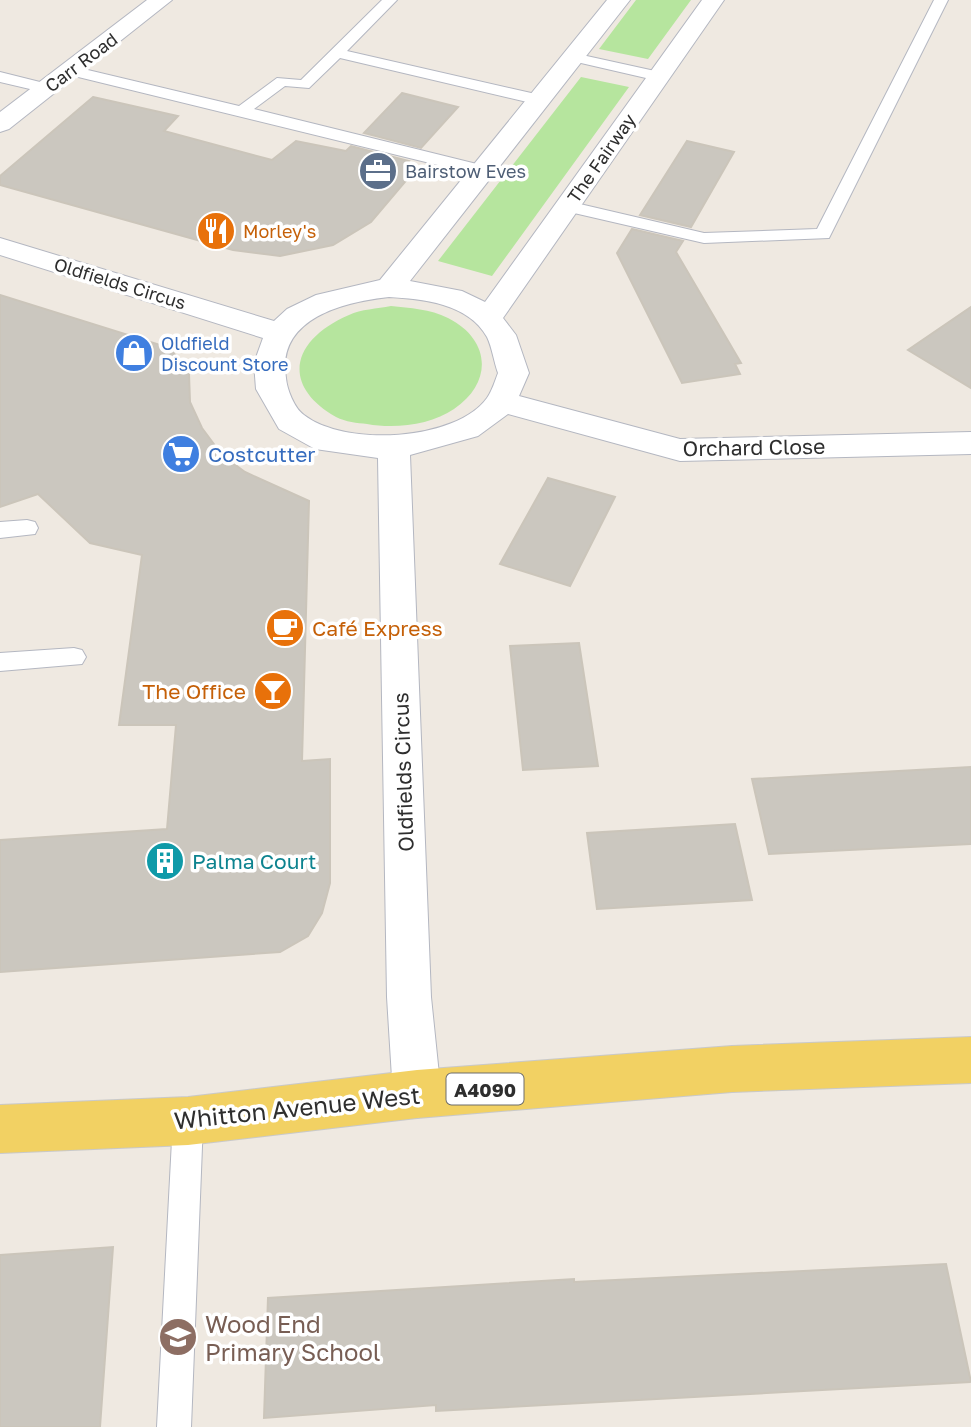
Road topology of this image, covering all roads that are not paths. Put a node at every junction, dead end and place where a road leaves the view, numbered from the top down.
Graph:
1 (161, 0) edge
2 (390, 0) edge
3 (619, 0) edge
4 (713, 0) edge
5 (941, 0) edge
6 (336, 53) junction
7 (573, 57) junction
8 (71, 71) junction
9 (659, 76) junction
10 (0, 77) edge
11 (47, 88) junction
12 (540, 100) junction
13 (242, 111) junction
14 (0, 124) edge
15 (483, 171) junction
16 (567, 205) junction
17 (0, 246) edge
18 (389, 288) junction
19 (489, 317) junction
20 (281, 333) junction
21 (501, 402) junction
22 (971, 443) edge
23 (394, 449) junction
24 (27, 528) dead end
25 (0, 530) edge
26 (74, 657) dead end
27 (0, 662) edge
28 (971, 1062) edge
29 (417, 1094) junction
30 (188, 1121) junction
31 (0, 1129) edge
32 (174, 1427) edge

1 - 8 street, Carr Road
2 - 6 lane
3 - 7 street
4 - 9 street, The Fairway
5 - 16 lane
6 - 12 lane
6 - 13 lane
7 - 9 lane
7 - 12 street
8 - 11 street, Carr Road
8 - 13 lane
9 - 16 street, The Fairway
10 - 11 lane
11 - 14 street, Carr Road
12 - 15 street
13 - 15 lane
15 - 18 street
16 - 19 street, The Fairway
17 - 20 street, Oldfields Circus
18 - 19 street
18 - 20 street
19 - 21 street
20 - 23 street
21 - 22 street, Orchard Close
21 - 23 street
23 - 29 street, Oldfields Circus
24 - 25 lane
26 - 27 lane
28 - 29 main road, Whitton Avenue West / A4090
29 - 30 main road, Whitton Avenue West / A4090
30 - 31 main road, Whitton Avenue West / A4090
30 - 32 lane

